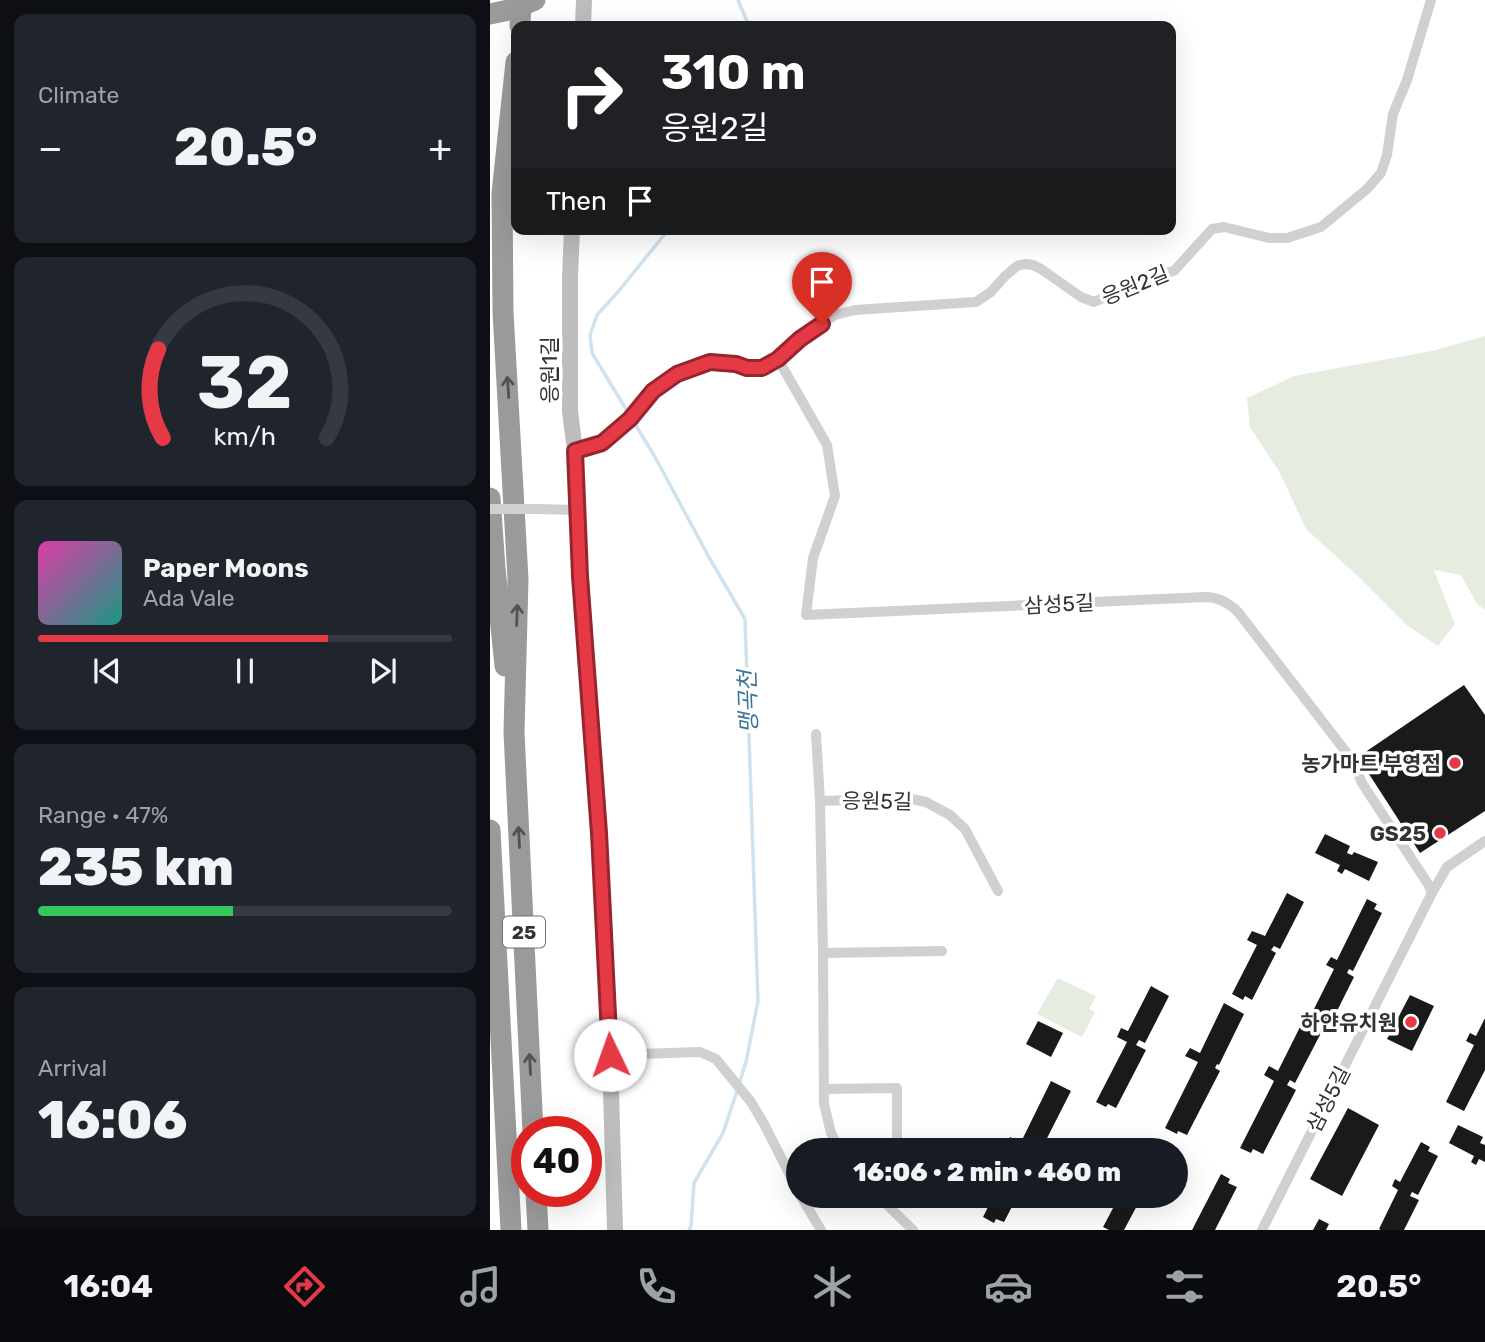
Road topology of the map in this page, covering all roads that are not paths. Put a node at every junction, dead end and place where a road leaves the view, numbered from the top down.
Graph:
1 (534, 0) edge
2 (584, 0) edge
3 (1431, 0) edge
4 (490, 14) edge
5 (583, 21) edge
6 (511, 109) edge
7 (572, 235) edge
8 (778, 359) junction
9 (575, 451) junction
10 (490, 498) edge
11 (490, 509) edge
12 (577, 510) junction
13 (514, 732) junction
14 (816, 734) dead end
15 (820, 801) junction
16 (490, 830) edge
17 (1485, 841) edge
18 (491, 859) edge
19 (998, 891) dead end
20 (1432, 893) junction
21 (942, 951) dead end
22 (823, 953) junction
23 (610, 1055) junction
24 (824, 1089) junction
25 (532, 1116) edge
26 (834, 1138) edge
27 (897, 1138) edge
28 (786, 1167) edge
29 (537, 1207) edge
30 (808, 1208) edge
31 (890, 1208) edge
32 (511, 1230) edge
33 (538, 1230) edge
34 (615, 1230) edge
35 (821, 1230) edge
36 (913, 1230) edge
37 (1262, 1230) edge

1 - 4 highway, bridge
2 - 5 street
3 - 8 street, 응원2길
13 -> 6 highway
7 - 9 street, 응원1길
8 - 9 street, 응원2길
8 - 20 street, 삼성5길
9 - 12 street, 응원1길
10 - 13 highway
11 - 12 street, bridge
12 - 23 street, 응원1길
25 -> 13 highway, 25
14 - 15 street
15 - 19 street, 응원5길
15 - 22 street, 응원5길
16 - 18 highway
17 - 20 street, 삼성5길
18 - 32 highway, 25
20 - 37 street, 삼성5길
21 - 22 street
22 - 24 street, 응원5길
23 - 28 street
23 - 34 street, 응원1길
24 - 26 street, 응원5길
24 - 27 street
29 - 33 highway
30 - 35 street
31 - 36 street

